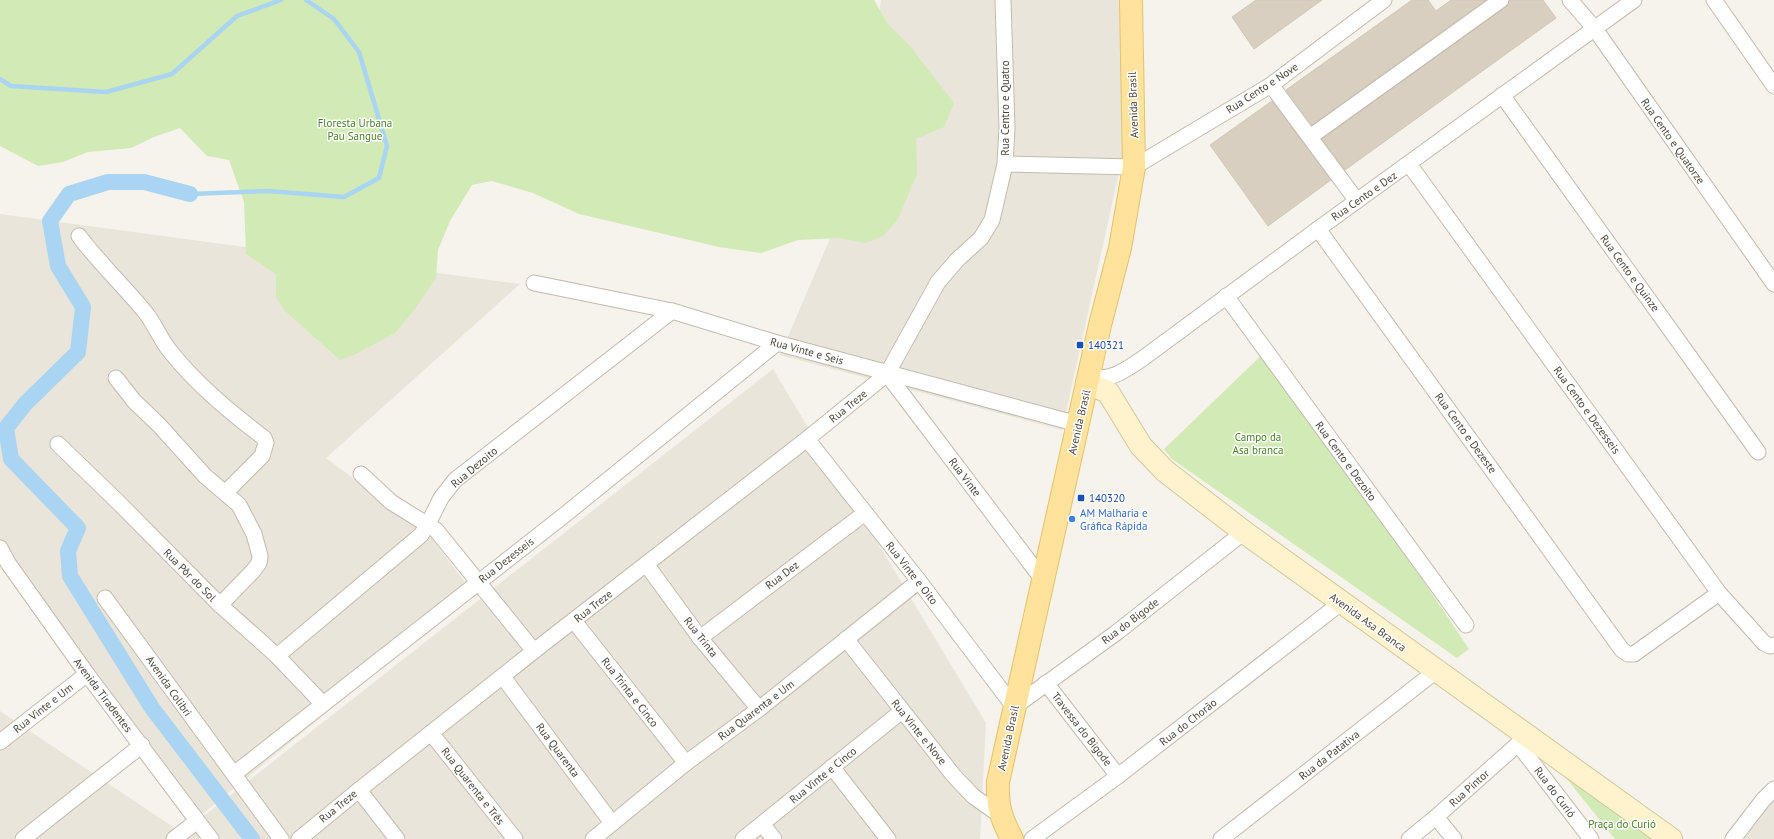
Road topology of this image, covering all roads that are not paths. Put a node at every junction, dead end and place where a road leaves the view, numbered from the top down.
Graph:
1 (1003, 0) edge
2 (1131, 0) edge
3 (1384, 0) edge
4 (1501, 0) edge
5 (1570, 0) edge
6 (1634, 0) edge
7 (1714, 0) edge
8 (1595, 29) junction
9 (1271, 85) junction
10 (1774, 86) edge
11 (1502, 95) junction
12 (1310, 137) junction
13 (1005, 164) junction
14 (1409, 164) junction
15 (1134, 167) junction
16 (1357, 201) junction
17 (1318, 229) junction
18 (79, 236) dead end
19 (534, 283) dead end
20 (1774, 284) edge
21 (1226, 296) junction
22 (672, 311) junction
23 (777, 343) junction
24 (887, 374) junction
25 (116, 378) dead end
26 (1088, 380) junction
27 (1078, 424) junction
28 (807, 440) junction
29 (58, 444) dead end
30 (1758, 452) dead end
31 (361, 474) dead end
32 (226, 492) junction
33 (865, 513) junction
34 (428, 524) junction
35 (1244, 532) junction
36 (0, 548) edge
37 (646, 564) junction
38 (1043, 580) junction
39 (477, 582) junction
40 (919, 582) junction
41 (1719, 593) junction
42 (105, 598) dead end
43 (1342, 602) junction
44 (220, 604) junction
45 (574, 621) junction
46 (1466, 625) dead end
47 (700, 638) junction
48 (846, 639) junction
49 (1774, 645) edge
50 (534, 651) junction
51 (277, 656) junction
52 (1436, 671) junction
53 (87, 674) junction
54 (503, 676) junction
55 (1046, 683) junction
56 (323, 704) junction
57 (1014, 707) junction
58 (759, 709) junction
59 (902, 711) junction
60 (431, 733) junction
61 (1523, 739) junction
62 (0, 742) edge
63 (142, 745) junction
64 (686, 763) junction
65 (832, 767) junction
66 (234, 774) junction
67 (1118, 776) junction
68 (1774, 789) edge
69 (359, 790) junction
70 (1000, 816) junction
71 (1436, 817) junction
72 (197, 821) junction
73 (612, 823) junction
74 (763, 825) junction
75 (597, 838) edge
76 (23, 839) edge
77 (174, 839) edge
78 (211, 839) edge
79 (281, 839) edge
80 (299, 839) edge
81 (397, 839) edge
82 (515, 839) edge
83 (744, 839) edge
84 (774, 839) edge
85 (888, 839) edge
86 (1012, 839) edge
87 (1032, 839) edge
88 (1222, 839) edge
89 (1409, 839) edge
90 (1454, 839) edge
91 (1591, 839) edge
92 (1671, 839) edge
93 (1733, 839) edge

1 - 13 street, Rua Centro e Quatro
2 - 15 main road, Avenida Brasil
3 - 9 street, Rua Cento e Nove
4 - 12 street
5 - 8 street, Rua Cento e Quatorze
6 - 8 street, Rua Cento e Dez
7 - 10 street
8 - 11 street, Rua Cento e Dez
8 - 20 street, Rua Cento e Quatorze
9 - 12 street
9 - 15 street, Rua Cento e Nove
11 - 14 street, Rua Cento e Dez
11 - 30 street, Rua Cento e Quinze
12 - 16 street
13 - 15 street
13 - 24 street, Rua Centro e Quatro
14 - 16 street, Rua Cento e Dez
14 - 41 street, Rua Cento e Dezesseis
15 - 26 main road, Avenida Brasil
16 - 17 street, Rua Cento e Dez
17 - 21 street, Rua Cento e Dez
17 - 41 street, Rua Cento e Dezeste
18 - 32 street
19 - 22 street, Rua Vinte e Seis
21 - 26 street, Rua Cento e Dez
21 - 46 street, Rua Cento e Dezoito
22 - 23 street, Rua Vinte e Seis
22 - 34 street, Rua Dezoito
23 - 24 street, Rua Vinte e Seis
23 - 39 street, Rua Dezesseis
24 - 27 street, Rua Vinte e Seis
24 - 28 street, Rua Treze
24 - 38 street, Rua Vinte
25 - 32 street
26 - 27 main road, Avenida Brasil
26 - 35 street, Avenida Asa Branca
27 - 38 main road, Avenida Brasil
28 - 33 street, Rua Vinte e Oito
28 - 37 street, Rua Treze
29 - 44 street, Rua Pôr do Sol
31 - 34 street
32 - 44 street
33 - 40 street, Rua Vinte e Oito
33 - 47 street, Rua Dez
34 - 39 street
34 - 51 street, Rua Dezoito
35 - 43 street, Avenida Asa Branca
35 - 55 street, Rua do Bigode
36 - 53 street, Avenida Tiradentes
37 - 45 street, Rua Treze
37 - 47 street, Rua Trinta
38 - 57 main road, Avenida Brasil
39 - 50 street
39 - 56 street, Rua Dezesseis
40 - 48 street, Rua Quarenta e Um
40 - 57 street, Rua Vinte e Oito
41 - 49 street, Rua Cento e Dezesseis
42 - 66 street, Avenida Colibri
43 - 52 street, Avenida Asa Branca
43 - 67 street, Rua do Chorão
44 - 51 street, Rua Pôr do Sol
45 - 50 street, Rua Treze
45 - 64 street, Rua Trinta e Cinco
47 - 58 street, Rua Trinta
48 - 58 street, Rua Quarenta e Um
48 - 59 street, Rua Vinte e Nove
50 - 54 street, Rua Treze
51 - 56 street, Rua Pôr do Sol
52 - 61 street, Avenida Asa Branca
52 - 88 street, Rua da Patativa
53 - 62 street, Rua Vinte e Um
53 - 63 street, Avenida Tiradentes
54 - 60 street, Rua Treze
54 - 73 street, Rua Quarenta
55 - 57 street, Rua do Bigode
55 - 67 street, Travessa do Bigode
56 - 66 street, Rua Dezesseis
57 - 70 main road, Avenida Brasil
58 - 64 street, Rua Quarenta e Um
59 - 65 street, Rua Vinte e Cinco
59 - 70 street, Rua Vinte e Nove
60 - 69 street, Rua Treze
60 - 82 street, Rua Quarenta e Três
61 - 71 street, Rua Pintor
61 - 91 street, Rua do Curió
61 - 92 street, Avenida Asa Branca
63 - 72 street, Avenida Tiradentes
63 - 76 street
64 - 73 street, Rua Quarenta e Um
65 - 74 street, Rua Vinte e Cinco
65 - 85 street
66 - 79 street
67 - 87 street, Rua do Chorão
68 - 93 street
69 - 80 street, Rua Treze
69 - 81 street
70 - 86 main road, Avenida Brasil
71 - 89 street, Rua Pintor
71 - 90 street
72 - 77 street
72 - 78 street, Avenida Tiradentes
73 - 75 street, Rua Quarenta e Um
74 - 83 street, Rua Vinte e Cinco
74 - 84 street

